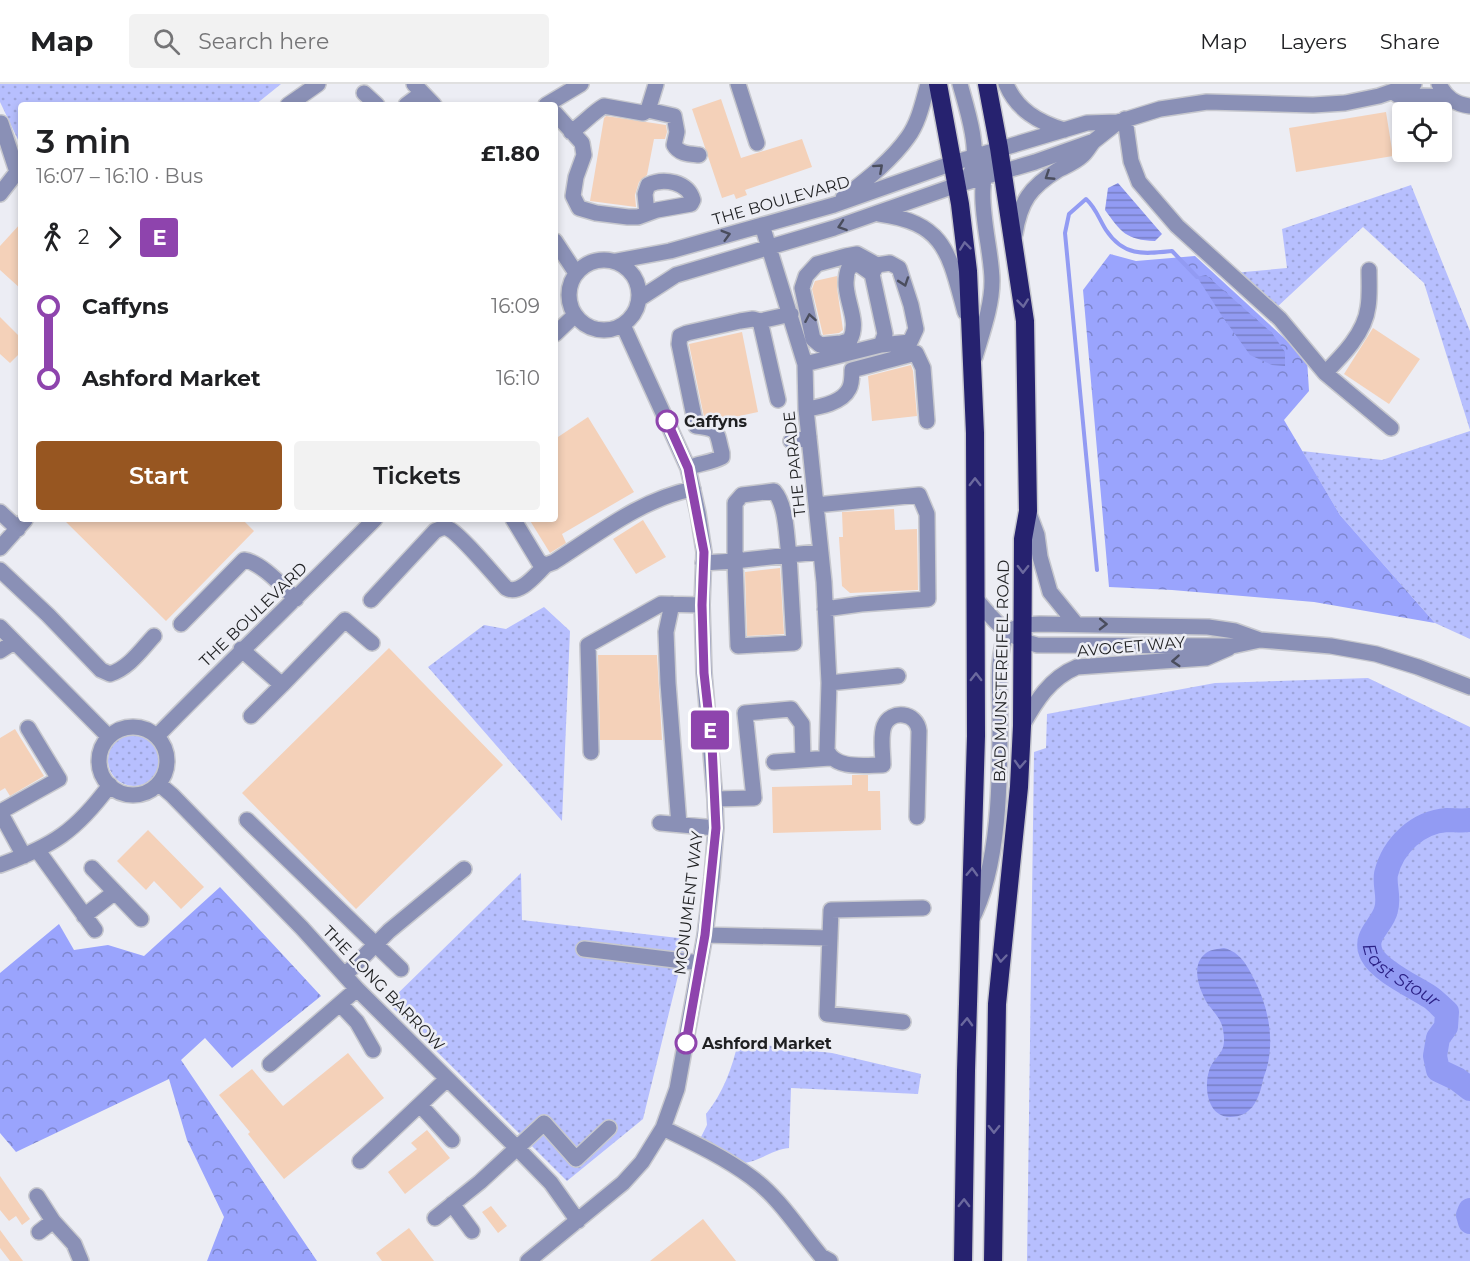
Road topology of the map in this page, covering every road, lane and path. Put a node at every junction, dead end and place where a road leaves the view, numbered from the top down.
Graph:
1 (318, 84) edge
2 (578, 84) edge
3 (656, 84) edge
4 (738, 84) edge
5 (928, 84) edge
6 (938, 84) edge
7 (960, 84) edge
8 (987, 84) edge
9 (1006, 84) edge
10 (1414, 84) edge
11 (1439, 84) edge
12 (418, 88) edge
13 (364, 93) dead end
14 (1379, 96) junction
15 (1448, 97) junction
16 (292, 102) edge
17 (374, 102) edge
18 (408, 102) edge
19 (431, 102) edge
20 (555, 102) edge
21 (1470, 106) edge
22 (648, 110) junction
23 (1122, 120) junction
24 (1, 123) edge
25 (1064, 130) junction
26 (564, 131) edge
27 (1094, 141) junction
28 (757, 143) dead end
29 (999, 148) junction
30 (699, 155) dead end
31 (973, 157) junction
32 (953, 163) junction
33 (1003, 173) junction
34 (984, 178) junction
35 (957, 185) junction
36 (0, 194) edge
37 (834, 205) junction
38 (647, 213) dead end
39 (876, 214) junction
40 (762, 225) junction
41 (558, 245) edge
42 (1013, 245) junction
43 (769, 247) junction
44 (616, 261) junction
45 (875, 270) junction
46 (1369, 270) dead end
47 (576, 273) junction
48 (639, 299) junction
49 (791, 314) junction
50 (575, 315) junction
51 (760, 321) junction
52 (623, 325) junction
53 (558, 331) edge
54 (972, 338) junction
55 (881, 345) junction
56 (805, 364) junction
57 (973, 366) junction
58 (1325, 373) junction
59 (778, 400) dead end
60 (806, 409) junction
61 (927, 421) dead end
62 (1391, 428) dead end
63 (809, 437) junction
64 (791, 441) dead end
65 (688, 468) junction
66 (693, 489) junction
67 (816, 505) junction
68 (1028, 511) junction
69 (0, 512) edge
70 (372, 522) edge
71 (515, 522) edge
72 (0, 548) edge
73 (820, 552) junction
74 (789, 555) junction
75 (735, 561) junction
76 (703, 563) junction
77 (546, 565) junction
78 (0, 570) edge
79 (296, 598) junction
80 (976, 599) junction
81 (371, 600) dead end
82 (672, 604) junction
83 (702, 605) junction
84 (825, 609) junction
85 (181, 624) dead end
86 (1076, 624) junction
87 (0, 627) edge
88 (1017, 633) junction
89 (154, 636) dead end
90 (1260, 640) junction
91 (15, 642) junction
92 (372, 643) dead end
93 (1232, 646) junction
94 (242, 649) junction
95 (0, 651) edge
96 (898, 676) dead end
97 (828, 682) junction
98 (282, 685) junction
99 (1470, 687) edge
100 (251, 716) dead end
101 (1022, 726) junction
102 (28, 728) dead end
103 (157, 736) junction
104 (109, 737) junction
105 (591, 752) dead end
106 (829, 754) junction
107 (803, 760) junction
108 (774, 762) dead end
109 (159, 784) junction
110 (110, 785) junction
111 (715, 799) junction
112 (917, 817) dead end
113 (247, 820) dead end
114 (660, 823) dead end
115 (679, 825) junction
116 (716, 828) junction
117 (31, 853) junction
118 (0, 865) edge
119 (92, 868) dead end
120 (464, 869) dead end
121 (115, 892) junction
122 (923, 908) dead end
123 (84, 916) junction
124 (141, 919) dead end
125 (970, 924) junction
126 (95, 930) dead end
127 (705, 935) junction
128 (830, 938) junction
129 (377, 945) junction
130 (584, 949) dead end
131 (700, 963) junction
132 (401, 969) dead end
133 (345, 975) junction
134 (357, 989) junction
135 (340, 1004) junction
136 (903, 1022) dead end
137 (373, 1050) dead end
138 (270, 1064) dead end
139 (447, 1079) junction
140 (420, 1105) junction
141 (609, 1128) dead end
142 (663, 1128) junction
143 (452, 1140) dead end
144 (518, 1149) junction
145 (360, 1161) dead end
146 (37, 1196) dead end
147 (452, 1204) junction
148 (435, 1218) dead end
149 (53, 1221) junction
150 (578, 1221) junction
151 (472, 1231) dead end
152 (39, 1232) dead end
153 (81, 1261) edge
154 (528, 1261) edge
155 (830, 1261) edge
156 (963, 1261) edge
157 (993, 1261) edge

1 - 16 street
2 - 20 street
3 - 22 street
4 - 28 street
37 -> 5 street
6 - 32 highway, BAD MUNSTEREIFEL ROAD
7 - 31 street
8 - 29 highway, BAD MUNSTEREIFEL ROAD
9 - 25 street
10 - 14 street
11 - 15 street
12 - 18 street
12 - 19 street
13 - 17 street
14 - 15 street
14 - 23 street
15 - 21 street
22 - 26 street
22 - 30 street
23 - 25 street, THE BOULEVARD
23 - 27 street
23 - 58 street
24 - 36 street
25 - 29 street, THE BOULEVARD
26 - 38 street
27 - 33 street
27 -> 42 street
29 - 31 street, THE BOULEVARD
29 - 33 highway, BAD MUNSTEREIFEL ROAD
29 - 34 street
31 - 32 street, THE BOULEVARD
31 - 35 street
32 - 35 highway, BAD MUNSTEREIFEL ROAD
32 - 37 street, THE BOULEVARD
33 - 34 street
33 - 42 highway, BAD MUNSTEREIFEL ROAD
34 - 35 street
34 - 57 street
35 - 39 street
54 -> 35 highway, BAD MUNSTEREIFEL ROAD
37 - 40 street, THE BOULEVARD
39 -> 43 street
39 - 54 street
40 - 43 street, THE PARADE
44 -> 40 street, THE BOULEVARD
41 - 47 street
42 -> 68 highway, BAD MUNSTEREIFEL ROAD
43 - 48 street
43 - 49 street, THE PARADE
44 - 47 street
44 - 48 street
45 -> 45 street
45 - 55 street
45 -> 55 street
46 - 58 street
47 - 50 street
48 - 52 street
49 - 51 street
49 - 56 street, THE PARADE
50 - 52 street
50 - 53 street
51 - 59 street
51 - 65 street
52 - 65 street, MONUMENT WAY
54 - 57 highway, BAD MUNSTEREIFEL ROAD
55 - 56 street
56 - 60 street, THE PARADE
80 -> 57 highway, BAD MUNSTEREIFEL ROAD
58 - 62 street
60 - 61 street
60 - 63 street, THE PARADE
63 - 64 street
63 - 67 street, THE PARADE
65 - 66 street, MONUMENT WAY
66 - 76 street, MONUMENT WAY
66 - 77 street
67 - 73 street, THE PARADE
67 - 84 street
68 - 86 street, AVOCET WAY
68 -> 88 highway, BAD MUNSTEREIFEL ROAD
69 - 72 street
70 - 79 street, THE BOULEVARD
71 - 77 street
73 - 74 street
73 - 84 street, THE PARADE
74 - 75 street
74 - 75 street
74 - 75 street
75 - 76 street
76 - 83 street, MONUMENT WAY
77 - 81 street
78 - 89 street
79 - 85 street
79 - 94 street, THE BOULEVARD
80 - 88 street
125 -> 80 highway, BAD MUNSTEREIFEL ROAD
82 - 83 street
82 - 105 street
82 - 115 street
83 - 111 street, MONUMENT WAY
84 - 97 street, THE PARADE
86 - 88 street, AVOCET WAY
86 -> 90 street, AVOCET WAY
87 - 91 street
88 - 93 street, AVOCET WAY
88 - 101 highway, BAD MUNSTEREIFEL ROAD
88 - 125 street
90 - 93 street, AVOCET WAY
90 - 99 street, AVOCET WAY
91 - 95 street
91 - 104 street
92 - 98 street
93 -> 101 street, AVOCET WAY
94 - 98 street
94 - 103 street, THE BOULEVARD
96 - 97 street
97 - 106 street, THE PARADE
98 - 100 street
101 -> 157 highway, BAD MUNSTEREIFEL ROAD
102 - 117 street
103 - 104 street
103 - 109 street
104 - 110 street
106 - 107 street
106 - 112 street
107 - 108 street
107 - 111 street
109 - 110 street
109 - 133 street, THE LONG BARROW
110 - 117 street
111 - 116 street, MONUMENT WAY
113 - 129 street
114 - 115 street
115 - 116 street
116 - 127 street, MONUMENT WAY
117 - 118 street
117 - 123 street
119 - 121 street
120 - 129 street
121 - 123 street
121 - 124 street
122 - 128 street
123 - 126 street
156 -> 125 highway, BAD MUNSTEREIFEL ROAD
127 - 128 street
127 - 131 street, MONUMENT WAY
128 - 136 street
129 - 132 street
129 - 133 street
130 - 131 street
131 - 142 street, MONUMENT WAY
133 - 134 street, THE LONG BARROW
134 - 135 street
134 - 139 street, THE LONG BARROW
135 - 137 street
135 - 138 street
139 - 140 street
139 - 144 street, THE LONG BARROW
140 - 143 street
140 - 145 street
141 - 144 street
142 - 150 street, MONUMENT WAY
142 - 155 street
144 - 147 street
144 - 150 street, THE LONG BARROW
146 - 149 street
147 - 148 street
147 - 151 street
149 - 152 street
149 - 153 street
150 - 154 street, MONUMENT WAY

